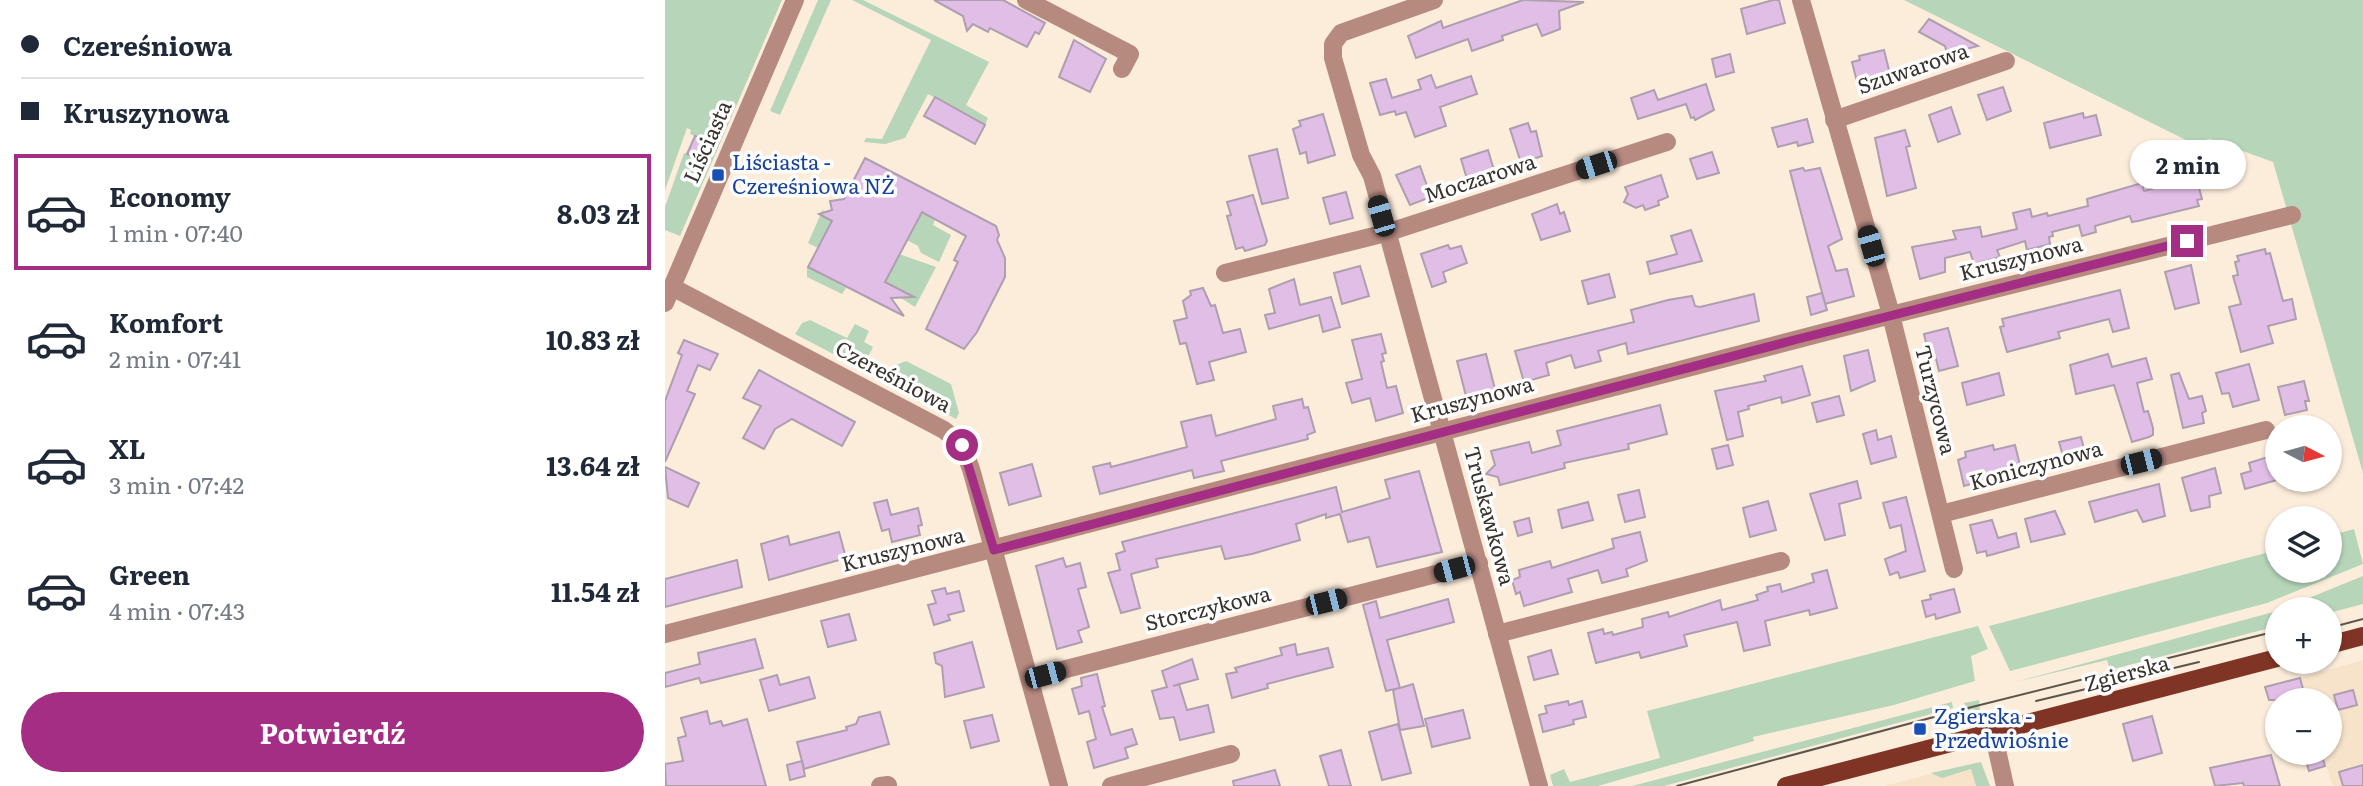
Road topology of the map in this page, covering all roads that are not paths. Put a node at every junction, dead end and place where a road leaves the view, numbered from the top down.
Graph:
1 (795, 0) edge
2 (1026, 0) edge
3 (1434, 0) edge
4 (1801, 0) edge
5 (2006, 61) dead end
6 (1122, 69) dead end
7 (1834, 120) junction
8 (1667, 142) dead end
9 (2292, 215) dead end
10 (1386, 233) junction
11 (1225, 273) dead end
12 (669, 295) edge
13 (1891, 315) junction
14 (2265, 430) edge
15 (1442, 432) junction
16 (1941, 514) junction
17 (994, 550) junction
18 (1781, 561) dead end
19 (1479, 563) junction
20 (1954, 569) dead end
21 (665, 634) edge
22 (1497, 634) junction
23 (2363, 636) edge
24 (2342, 642) edge
25 (2265, 661) edge
26 (1031, 678) junction
27 (1993, 732) junction
28 (1231, 754) dead end
29 (1059, 786) edge
30 (1111, 786) edge
31 (1539, 786) edge
32 (1786, 786) edge
33 (2005, 786) edge

1 - 12 street, Liściasta
2 - 6 street
3 - 10 street, Truskawkowa
4 - 7 street, Turzycowa
5 - 7 street, Szuwarowa
7 - 13 street, Turzycowa
8 - 10 street, Moczarowa
9 - 13 street, Kruszynowa
10 - 11 street, Moczarowa
10 - 15 street, Truskawkowa
12 - 17 street, Czereśniowa
13 - 15 street, Kruszynowa
13 - 16 street, Turzycowa
14 - 16 street, Koniczynowa
15 - 17 street, Kruszynowa
15 - 19 street, Truskawkowa
16 - 20 street, Turzycowa
17 - 21 street, Kruszynowa
17 - 26 street, Czereśniowa
18 - 22 street
19 - 22 street, Truskawkowa
19 - 26 street, Storczykowa
22 - 31 street, Truskawkowa
23 - 24 main road
25 - 27 main road, Zgierska
26 - 29 street, Czereśniowa
27 - 32 main road, Zgierska
27 - 33 street
28 - 30 street

